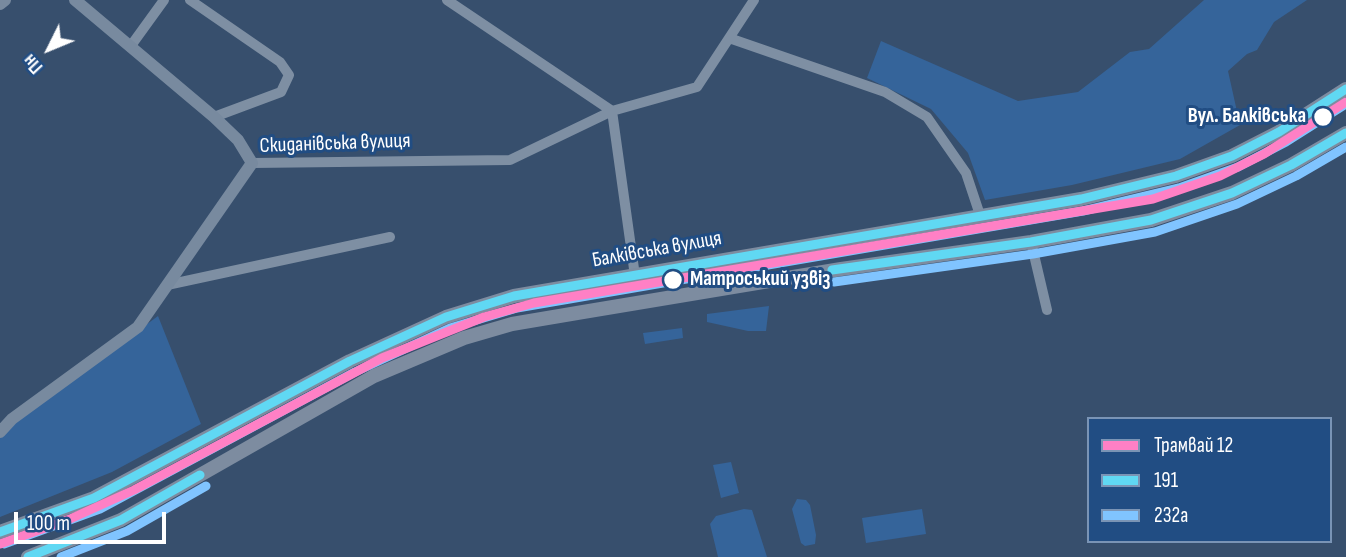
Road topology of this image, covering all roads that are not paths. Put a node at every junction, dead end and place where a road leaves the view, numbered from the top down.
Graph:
1 (5, 0) edge
2 (75, 0) edge
3 (164, 0) edge
4 (190, 0) edge
5 (447, 0) edge
6 (754, 0) edge
7 (0, 4) edge
8 (729, 38) junction
9 (130, 47) junction
10 (1346, 89) edge
11 (612, 111) junction
12 (214, 117) junction
13 (1346, 133) edge
14 (252, 163) junction
15 (980, 215) junction
16 (390, 237) dead end
17 (1031, 242) junction
18 (635, 276) junction
19 (167, 285) junction
20 (1047, 310) dead end
21 (0, 432) edge
22 (0, 532) edge
23 (28, 557) edge

1 - 7 street
2 - 9 street
3 - 9 street
4 - 12 street
5 - 11 street
6 - 8 street, Скиданівська вулиця
8 - 11 street, Скиданівська вулиця
8 - 15 street
9 - 12 street
10 - 15 main road, Балківська вулиця
11 - 14 street, Скиданівська вулиця
11 - 18 street
12 - 14 street
13 - 17 main road
14 - 19 street, Скиданівська вулиця
15 - 18 main road, Балківська вулиця
16 - 19 street
17 - 20 street
17 - 23 main road
18 - 22 main road, Балківська вулиця
19 - 21 street, Скиданівська вулиця

